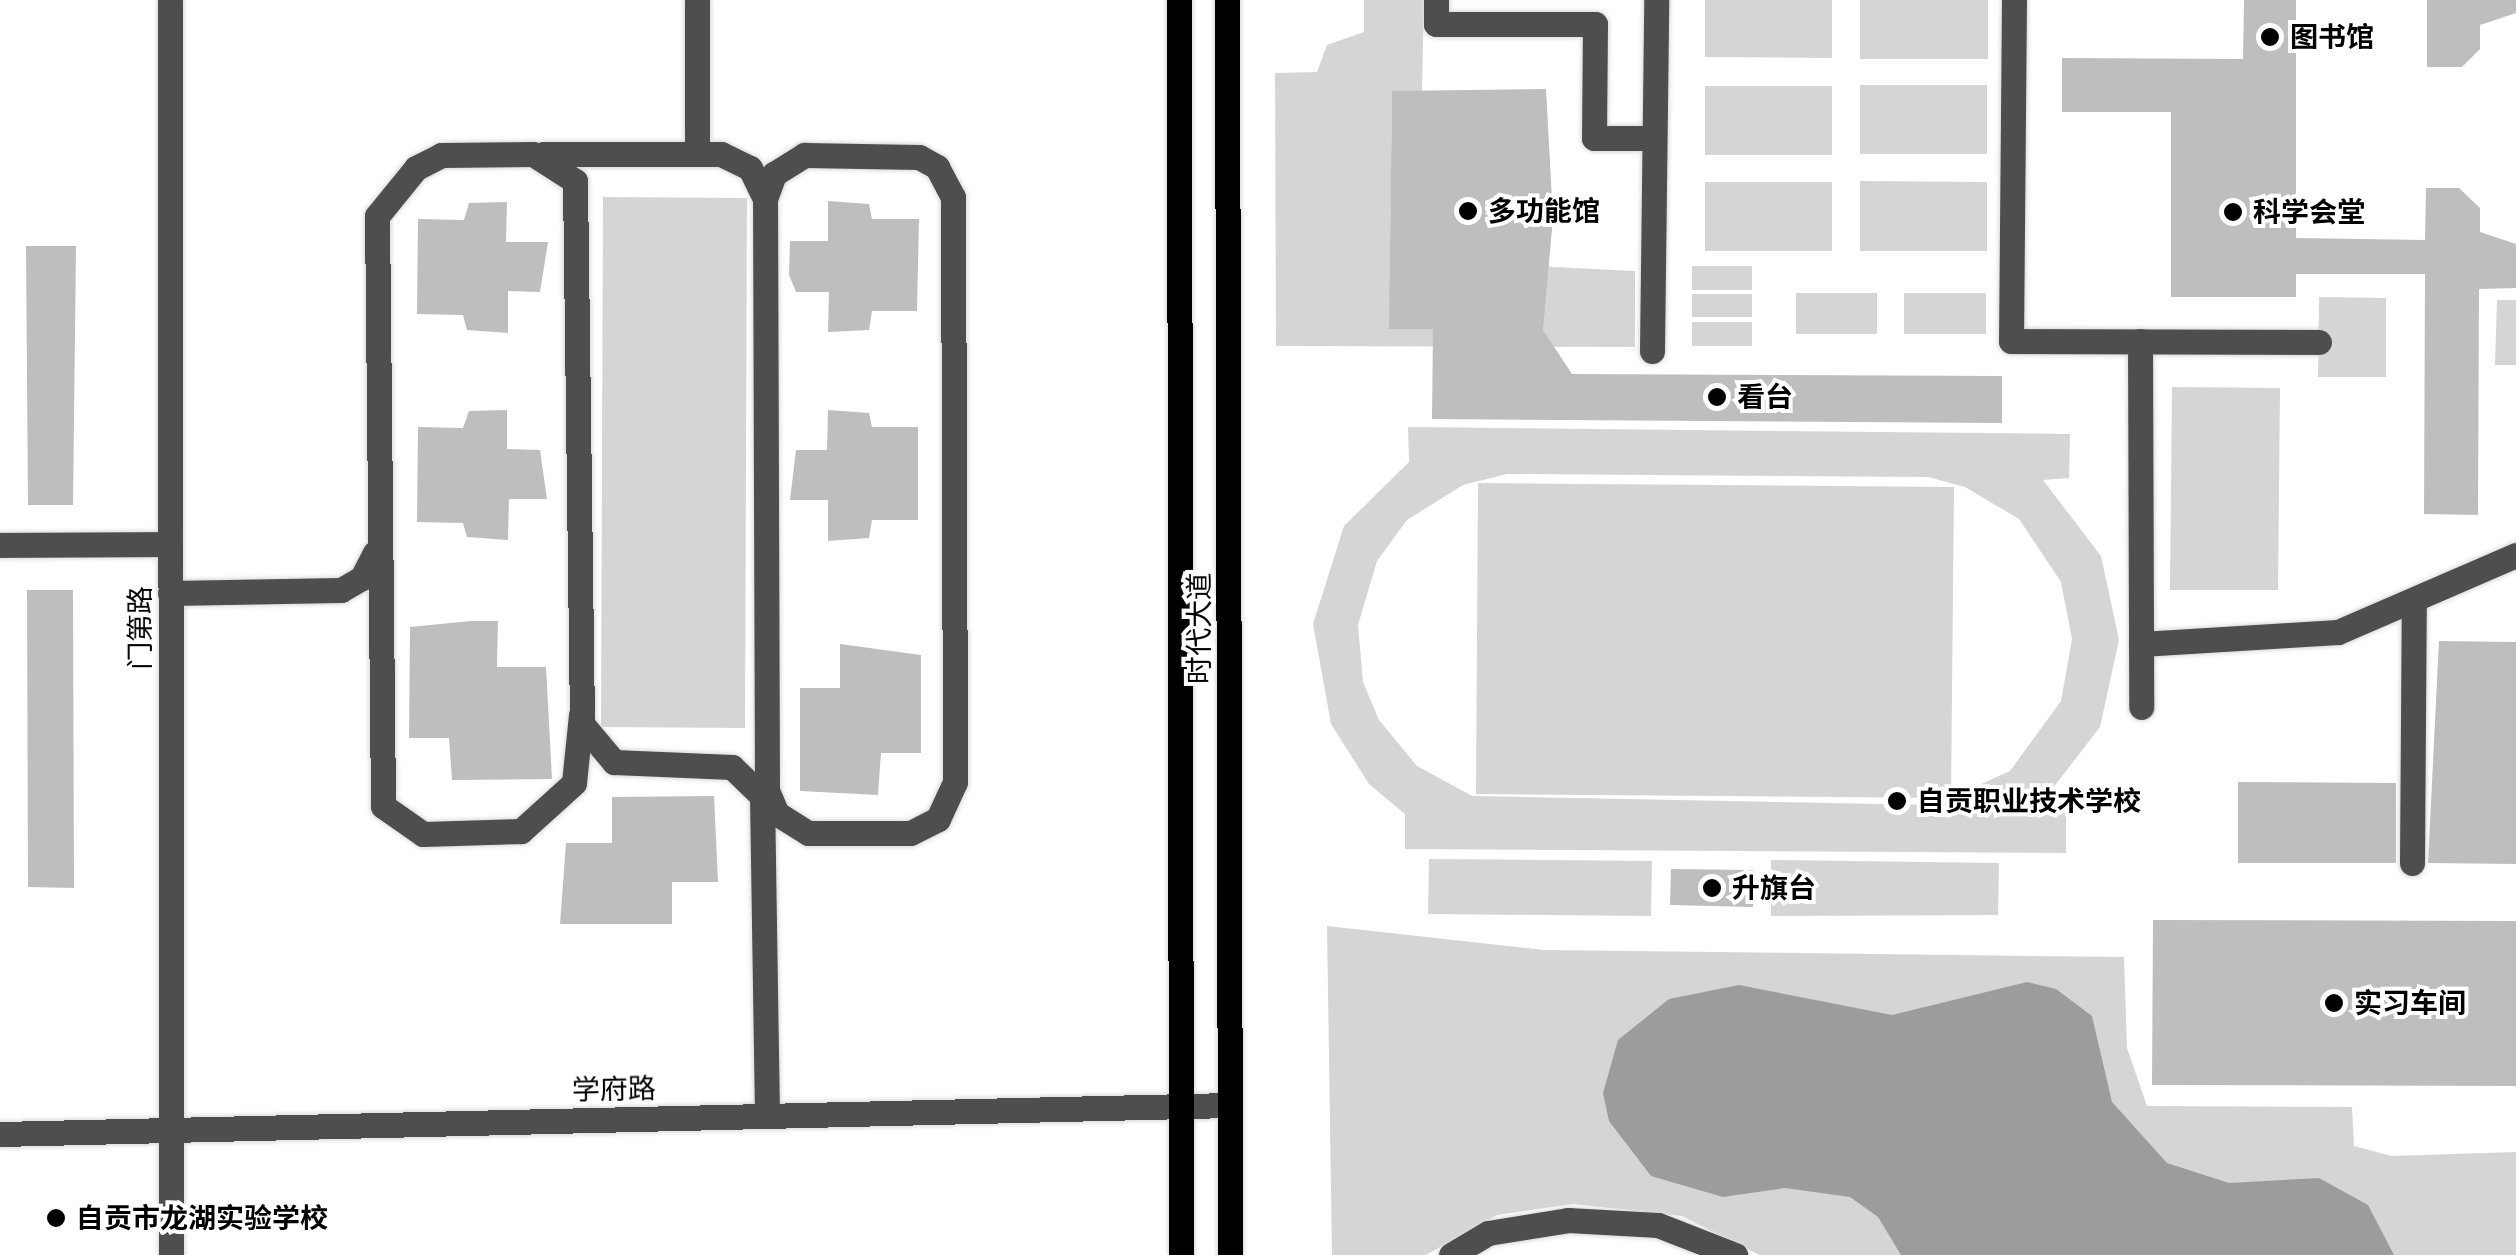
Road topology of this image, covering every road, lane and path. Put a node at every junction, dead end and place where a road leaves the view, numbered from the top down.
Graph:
1 (170, 0) edge
2 (697, 0) edge
3 (1178, 0) edge
4 (1227, 0) edge
5 (1436, 0) edge
6 (1656, 0) edge
7 (2014, 0) edge
8 (1654, 138) junction
9 (533, 154) junction
10 (627, 154) junction
11 (709, 154) junction
12 (815, 154) junction
13 (580, 198) junction
14 (765, 199) junction
15 (2140, 341) junction
16 (2319, 342) dead end
17 (1652, 351) dead end
18 (170, 544) junction
19 (0, 545) edge
20 (377, 548) junction
21 (2516, 556) edge
22 (170, 592) junction
23 (326, 592) junction
24 (2414, 604) junction
25 (377, 638) junction
26 (2142, 644) junction
27 (2142, 707) dead end
28 (766, 712) junction
29 (580, 714) junction
30 (622, 764) junction
31 (720, 765) junction
32 (571, 786) junction
33 (766, 812) junction
34 (808, 832) junction
35 (2412, 864) dead end
36 (1180, 1105) junction
37 (1230, 1105) junction
38 (767, 1115) junction
39 (171, 1130) junction
40 (0, 1134) edge
41 (171, 1255) edge
42 (1181, 1255) edge
43 (1230, 1255) edge
44 (1451, 1255) edge
45 (1735, 1255) edge

1 - 18 street, 门第路
2 - 11 street
3 - 36 main road, 时代大道
4 - 37 main road, 时代大道
5 - 8 street
6 - 8 street
7 - 15 street
8 - 17 street
9 - 10 street
9 - 13 street
9 - 20 street
10 - 11 street
10 - 13 street
11 - 12 street
11 - 14 street
12 - 14 street
12 - 34 street
13 - 29 street
14 - 28 street
15 - 16 street
15 - 26 street
18 - 19 street
18 - 22 street, 门第路
20 - 23 street
20 - 25 street
21 - 24 street
22 - 23 street
22 - 39 street, 门第路
23 - 25 street
24 - 26 street
24 - 35 street
25 - 32 street
26 - 27 street
28 - 31 street
28 - 33 street
29 - 30 street
29 - 32 street
30 - 31 street
30 - 32 street
31 - 33 street
33 - 34 street
33 - 34 street
33 - 38 street
36 - 37 street, 学府路
36 - 38 street, 学府路
36 - 42 main road, 时代大道
37 - 43 main road, 时代大道
38 - 39 street, 学府路
39 - 40 street, 学府路
39 - 41 street, 门第路
44 - 45 street

